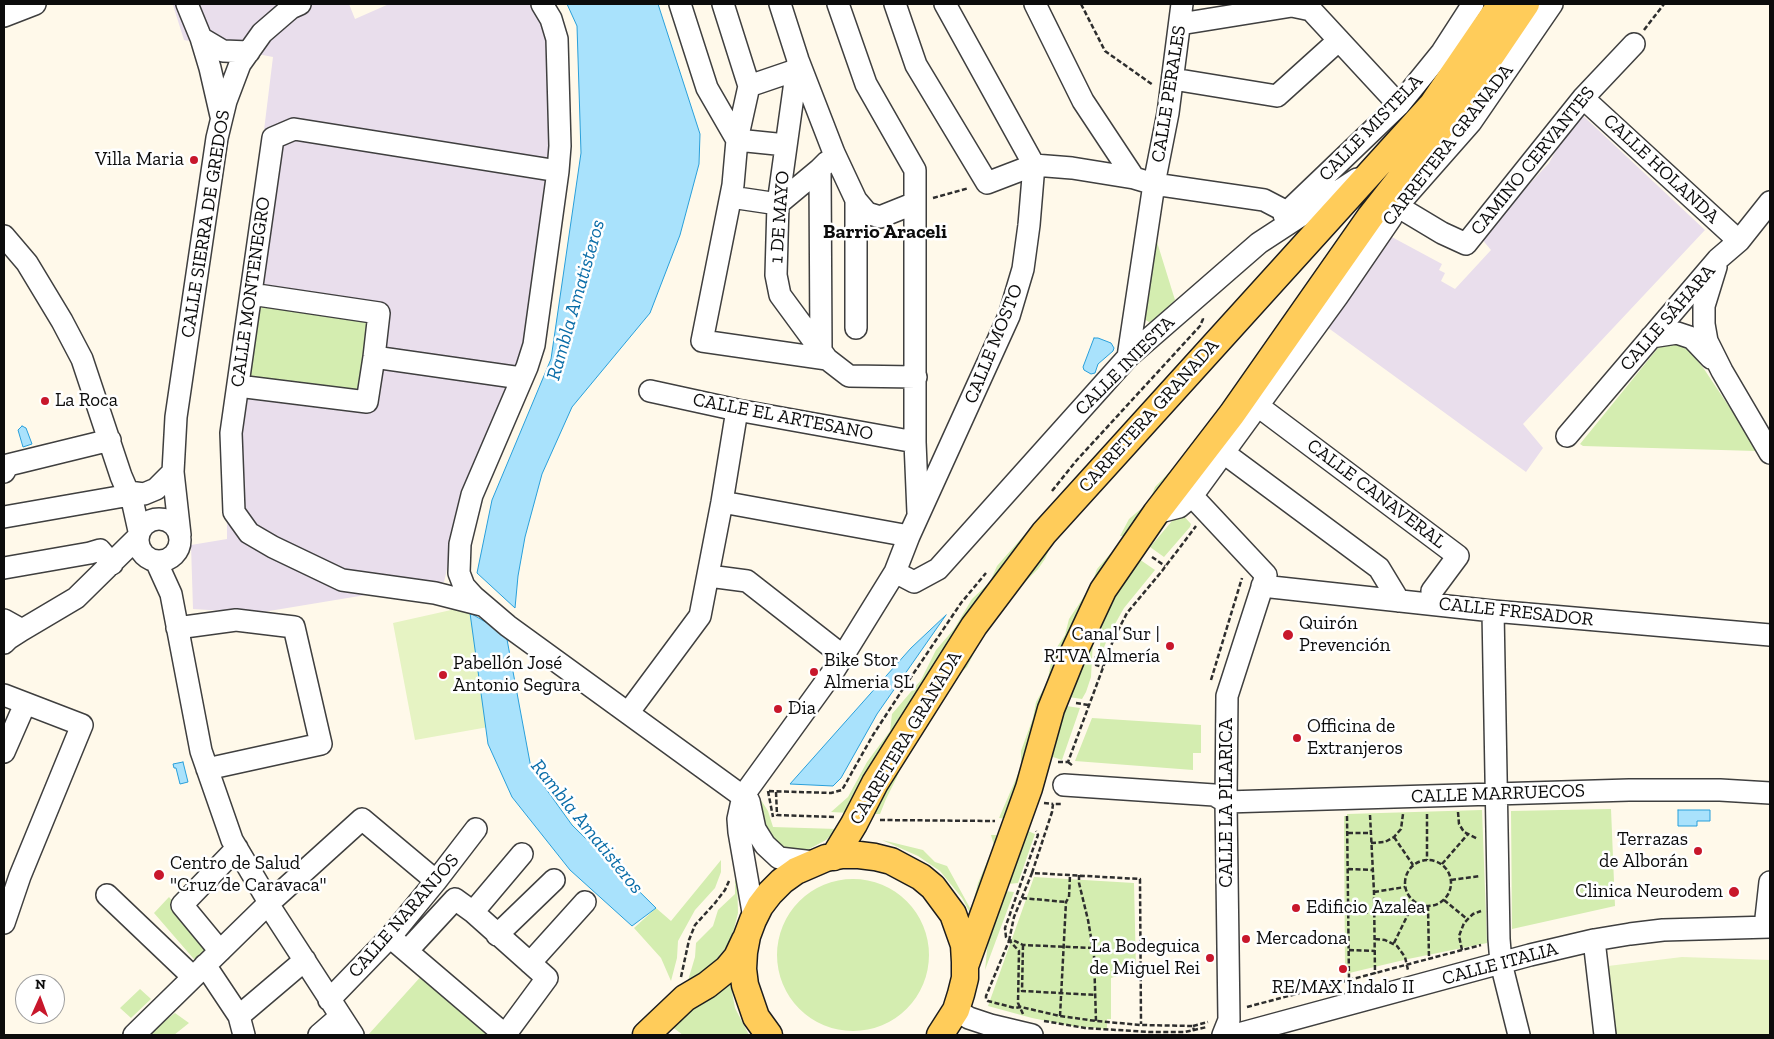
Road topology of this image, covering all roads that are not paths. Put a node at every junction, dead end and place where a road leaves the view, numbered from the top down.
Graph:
1 (35, 4) edge
2 (187, 4) edge
3 (300, 4) edge
4 (542, 4) edge
5 (680, 4) edge
6 (723, 4) edge
7 (780, 4) edge
8 (838, 4) edge
9 (895, 4) edge
10 (944, 4) edge
11 (1035, 4) edge
12 (1473, 4) edge
13 (1501, 4) edge
14 (1526, 4) edge
15 (1552, 4) edge
16 (1181, 14) edge
17 (4, 16) edge
18 (201, 38) junction
19 (1339, 40) junction
20 (1634, 44) road end
21 (223, 52) junction
22 (249, 52) junction
23 (797, 65) junction
24 (234, 80) junction
25 (1164, 82) junction
26 (749, 86) junction
27 (1583, 98) junction
28 (1399, 105) junction
29 (222, 118) junction
30 (737, 140) junction
31 (786, 145) junction
32 (827, 161) junction
33 (1034, 165) junction
34 (1378, 166) junction
35 (558, 170) junction
36 (1134, 178) junction
37 (1154, 184) junction
38 (731, 197) junction
39 (856, 200) junction
40 (1770, 202) edge
41 (915, 203) junction
42 (778, 204) junction
43 (1287, 212) junction
44 (1386, 213) junction
45 (4, 236) edge
46 (1739, 240) junction
47 (1259, 243) junction
48 (1718, 259) junction
49 (250, 294) junction
50 (856, 328) dead end
51 (1652, 337) junction
52 (824, 355) junction
53 (374, 356) junction
54 (1128, 357) junction
55 (1722, 371) junction
56 (916, 377) junction
57 (521, 378) junction
58 (238, 386) junction
59 (650, 391) dead end
60 (1258, 406) junction
61 (738, 410) junction
62 (1567, 436) dead end
63 (110, 440) junction
64 (915, 442) junction
65 (1224, 453) junction
66 (1770, 453) edge
67 (4, 472) edge
68 (174, 472) junction
69 (1192, 496) junction
70 (130, 497) junction
71 (722, 502) junction
72 (1156, 513) junction
73 (4, 517) edge
74 (918, 517) junction
75 (157, 518) junction
76 (138, 535) junction
77 (909, 536) junction
78 (178, 544) junction
79 (152, 560) junction
80 (114, 562) junction
81 (458, 563) junction
82 (4, 568) edge
83 (895, 572) junction
84 (708, 576) junction
85 (1264, 581) junction
86 (1432, 591) dead end
87 (435, 593) junction
88 (171, 594) junction
89 (1399, 601) junction
90 (482, 605) junction
91 (1492, 610) junction
92 (13, 625) edge
93 (177, 628) junction
94 (1770, 634) edge
95 (4, 644) edge
96 (843, 656) junction
97 (4, 695) edge
98 (25, 704) junction
99 (628, 713) junction
100 (4, 752) edge
101 (207, 769) junction
102 (1770, 793) edge
103 (1495, 794) junction
104 (1063, 795) road end
105 (742, 796) junction
106 (1226, 802) junction
107 (476, 829) dead end
108 (237, 848) junction
109 (522, 854) dead end
110 (824, 859) junction
111 (554, 880) dead end
112 (436, 881) junction
113 (1770, 882) edge
114 (107, 895) dead end
115 (585, 902) dead end
116 (268, 904) junction
117 (473, 912) junction
118 (4, 923) edge
119 (751, 925) junction
120 (1768, 927) edge
121 (497, 935) junction
122 (390, 937) junction
123 (1594, 940) junction
124 (407, 951) junction
125 (305, 960) junction
126 (530, 963) junction
127 (206, 964) junction
128 (1501, 964) junction
129 (965, 966) junction
130 (329, 1000) junction
131 (956, 1010) junction
132 (1032, 1024) edge
133 (1263, 1024) edge
134 (242, 1026) edge
135 (763, 1031) edge
136 (1213, 1032) edge
137 (134, 1035) edge
138 (319, 1035) edge
139 (343, 1035) edge
140 (353, 1035) edge
141 (505, 1035) edge
142 (646, 1035) edge
143 (940, 1035) edge
144 (1235, 1035) edge
145 (1519, 1035) edge
146 (1605, 1035) edge

1 - 17 street
2 - 18 street
3 - 22 street, CALLE SIERRA DE GREDOS
4 - 35 street
5 - 30 street
6 - 26 street
7 - 23 street
8 - 41 street
9 - 33 street
10 - 33 street
11 - 36 street
12 - 28 street, CALLE MISTELA
13 - 34 main road, CARRETERA GRANADA
14 - 44 main road, CARRETERA GRANADA
15 - 44 street, CARRETERA GRANADA
16 - 19 street
16 - 25 street, CALLE PERALES
18 - 21 street
18 - 29 street
19 - 25 street
19 - 28 street
20 - 27 street, CAMINO CERVANTES
21 - 22 street
21 - 24 street
22 - 24 street, CALLE SIERRA DE GREDOS
23 - 26 street
23 - 31 street, 1 DE MAYO
23 - 32 street
24 - 29 street, CALLE SIERRA DE GREDOS
25 - 37 street, CALLE PERALES
26 - 30 street
27 - 44 street, CAMINO CERVANTES
27 - 46 street, CALLE HOLANDA
28 - 43 street, CALLE MISTELA
29 - 68 street, CALLE SIERRA DE GREDOS
30 - 31 street
30 - 38 street
31 - 42 street, 1 DE MAYO
32 - 39 street
32 - 42 street
32 - 52 street
33 - 36 street
33 - 74 street, CALLE MOSTO
34 - 47 street, CALLE INIESTA
34 - 110 main road, CARRETERA GRANADA
35 - 49 street, CALLE MONTENEGRO
35 - 57 street
36 - 37 street
37 - 43 street
37 - 54 street, CALLE PERALES
38 - 42 street
38 - 52 street
39 - 41 street
39 - 50 street
40 - 46 street, CALLE SÁHARA
41 - 56 street
42 - 52 street, 1 DE MAYO
43 - 47 street, CALLE MISTELA
44 - 60 street, CARRETERA GRANADA
44 - 72 main road, CARRETERA GRANADA
45 - 63 street
46 - 48 street, CALLE SÁHARA
47 - 54 street, CALLE INIESTA
48 - 51 street, CALLE SÁHARA
48 - 55 street
49 - 53 street
49 - 58 street, CALLE MONTENEGRO
51 - 55 street
51 - 62 street, CALLE SÁHARA
52 - 56 street
53 - 57 street
53 - 58 street
54 - 83 street, CALLE INIESTA
55 - 66 street
56 - 64 street
57 - 81 street
58 - 87 street, CALLE MONTENEGRO
59 - 61 street, CALLE EL ARTESANO
60 - 65 street, CARRETERA GRANADA
60 - 86 street, CALLE CANAVERAL
61 - 64 street, CALLE EL ARTESANO
61 - 71 street
63 - 67 street
63 - 70 street
64 - 74 street
65 - 69 street, CARRETERA GRANADA
65 - 89 street
68 - 70 street
68 - 75 street, CALLE SIERRA DE GREDOS
68 - 78 street, CALLE SIERRA DE GREDOS
69 - 72 street, CARRETERA GRANADA
69 - 85 street
70 - 73 street
70 - 75 street
70 - 76 street
71 - 77 street
71 - 84 street
72 - 129 main road, CARRETERA GRANADA
74 - 77 street, CALLE MOSTO
75 - 76 street
75 - 78 street
76 - 79 street
76 - 80 street
77 - 83 street, CALLE MOSTO
78 - 79 street
78 - 88 street, CALLE SIERRA DE GREDOS
79 - 80 street
79 - 88 street
80 - 82 street
80 - 92 street
81 - 87 street
81 - 90 street
83 - 96 street, CALLE MOSTO
84 - 96 street
84 - 99 street
85 - 89 street, CALLE FRESADOR
85 - 106 street, CALLE LA PILARICA
87 - 90 street, CALLE MONTENEGRO
88 - 93 street
89 - 91 street, CALLE FRESADOR
90 - 99 street
91 - 94 street, CALLE FRESADOR
91 - 103 street
92 - 95 street
93 - 101 street
93 - 101 street
96 - 105 street, CALLE MOSTO
97 - 98 street
98 - 100 street
98 - 118 street
99 - 105 street
101 - 108 street
102 - 103 street, CALLE MARRUECOS
103 - 106 street, CALLE MARRUECOS
103 - 128 street
104 - 106 street
105 - 110 street
105 - 119 street
106 - 136 street, CALLE LA PILARICA
107 - 112 street, CALLE NARANJOS
108 - 116 street
108 - 127 street
109 - 117 street
110 - 119 main road
110 - 129 main road
111 - 121 street
112 - 116 street
112 - 122 street, CALLE NARANJOS
113 - 120 street
114 - 127 street
115 - 126 street
116 - 125 street
116 - 127 street
117 - 121 street
117 - 124 street
119 - 135 main road
119 - 142 main road
120 - 123 street, CALLE ITALIA
121 - 126 street
122 - 124 street
122 - 130 street, CALLE NARANJOS
123 - 128 street, CALLE ITALIA
123 - 146 street
124 - 141 street
125 - 130 street
125 - 134 street
126 - 141 street
127 - 134 street
127 - 137 street
128 - 133 street, CALLE ITALIA
128 - 145 street
129 - 131 main road
130 - 140 street
131 - 132 street
131 - 143 main road
133 - 144 street, CALLE ITALIA
138 - 139 street

